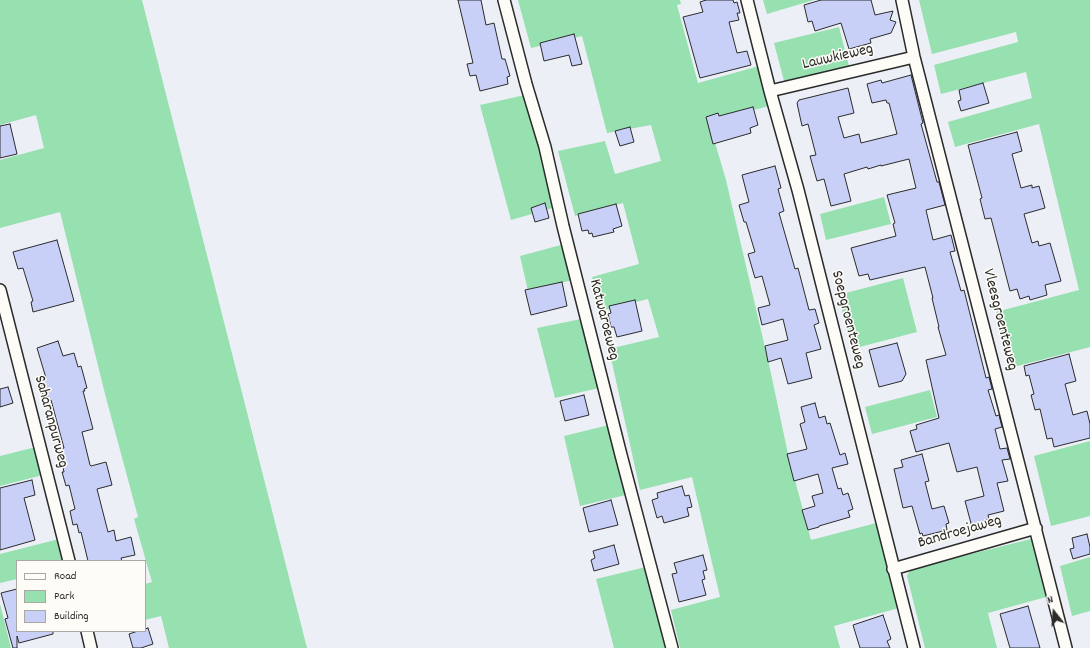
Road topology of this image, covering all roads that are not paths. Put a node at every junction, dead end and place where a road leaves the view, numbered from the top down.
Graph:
1 (504, 0) edge
2 (747, 0) edge
3 (902, 0) edge
4 (914, 57) junction
5 (770, 91) junction
6 (0, 290) edge
7 (1036, 528) junction
8 (69, 560) edge
9 (893, 569) junction
10 (87, 632) edge
11 (91, 648) edge
12 (672, 648) edge
13 (914, 648) edge
14 (1066, 648) edge

1 - 12 street, Katwaroeweg
2 - 5 street, Soepgroenteweg
3 - 4 street, Vleesgroenteweg
4 - 5 street, Lauwkieweg
4 - 7 street, Vleesgroenteweg
5 - 9 street, Soepgroenteweg
6 - 8 street, Saharanpurweg
7 - 9 street, Bandroejaweg
7 - 14 street, Vleesgroenteweg
9 - 13 street, Soepgroenteweg
10 - 11 street

